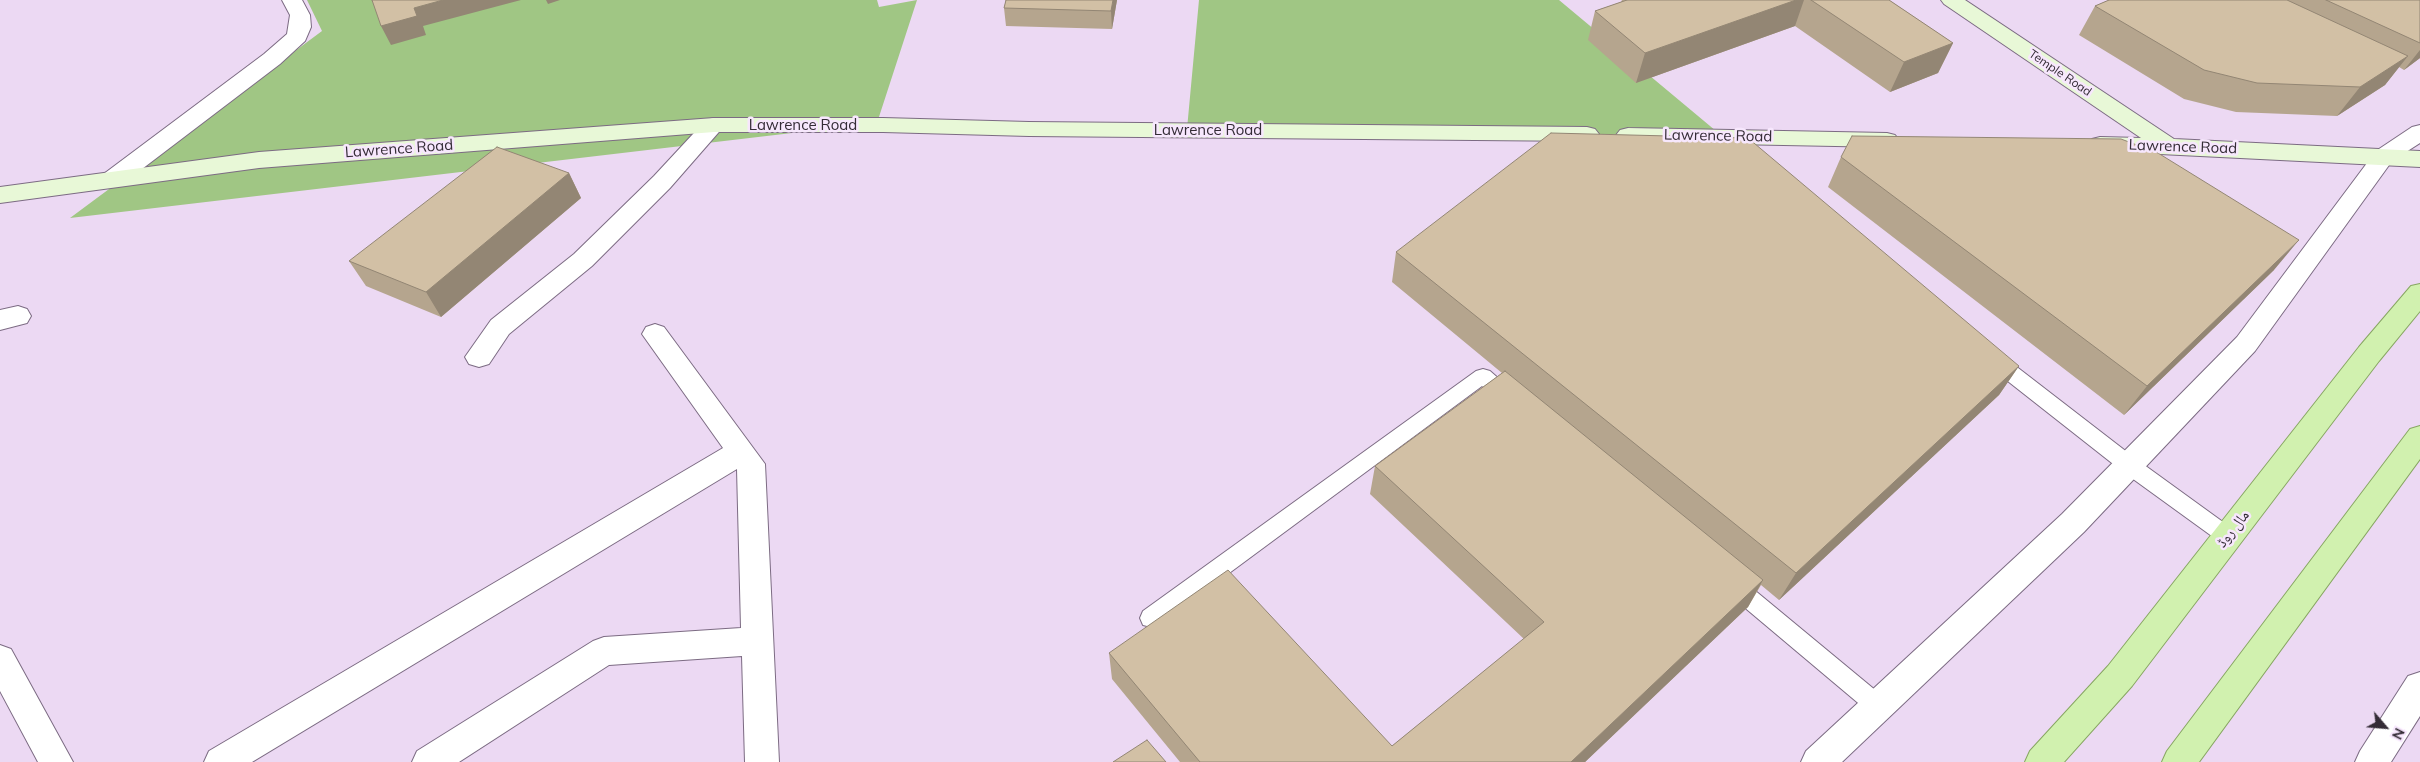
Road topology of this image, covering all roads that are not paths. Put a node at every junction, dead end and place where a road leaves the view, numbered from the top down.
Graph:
1 (292, 0) edge
2 (1951, 0) edge
3 (714, 126) junction
4 (2420, 132) edge
5 (1722, 136) junction
6 (1910, 140) edge
7 (2080, 144) edge
8 (2169, 146) junction
9 (1744, 156) edge
10 (2384, 156) junction
11 (2420, 159) edge
12 (114, 179) junction
13 (0, 195) edge
14 (2420, 293) edge
15 (655, 334) dead end
16 (1981, 349) edge
17 (479, 357) dead end
18 (1521, 408) edge
19 (2420, 437) edge
20 (741, 452) junction
21 (2129, 465) junction
22 (2227, 536) junction
23 (1718, 573) edge
24 (1152, 618) dead end
25 (758, 640) junction
26 (0, 659) edge
27 (2420, 687) edge
28 (1878, 706) junction
29 (56, 762) edge
30 (222, 762) edge
31 (429, 762) edge
32 (762, 762) edge
33 (1818, 762) edge
34 (2042, 762) edge
35 (2179, 762) edge
36 (2372, 762) edge

1 - 12 street
2 - 8 main road, Temple Road
3 - 5 main road, Lawrence Road
3 - 12 main road, Lawrence Road
3 - 17 street
4 - 10 street
5 - 6 main road, Lawrence Road
5 - 9 lane
7 - 8 main road, Lawrence Road
8 - 10 main road, Lawrence Road
10 - 11 main road, Lawrence Road
10 - 21 street
12 - 13 main road, Lawrence Road
14 - 22 main road, مال روڈ
15 - 20 street
16 - 21 lane
18 - 24 lane
19 - 35 main road
20 - 25 street
20 - 30 street
21 - 22 lane
21 - 28 street
22 - 34 main road, مال روڈ
23 - 28 lane
25 - 31 street
25 - 32 street
26 - 29 street
27 - 36 street
28 - 33 street

